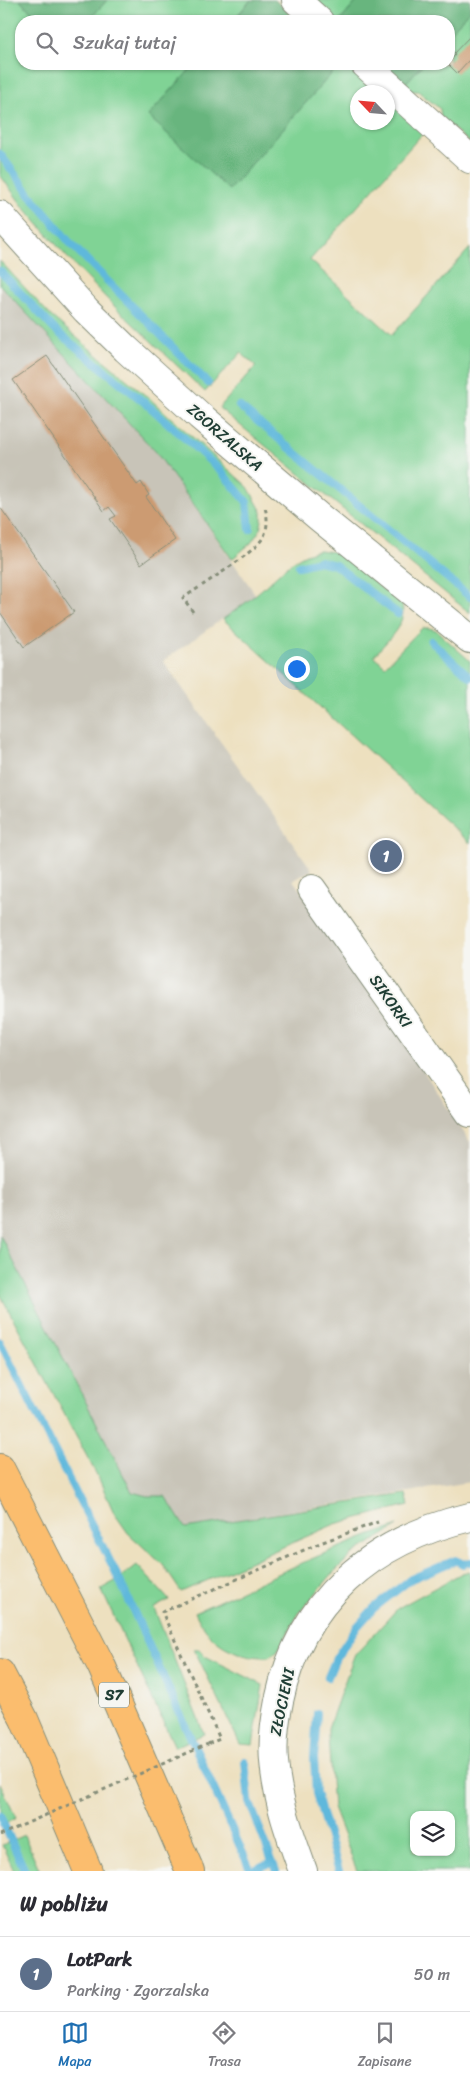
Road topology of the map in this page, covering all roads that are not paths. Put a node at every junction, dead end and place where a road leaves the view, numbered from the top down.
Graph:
1 (296, 0) edge
2 (312, 15) edge
3 (372, 70) edge
4 (470, 159) edge
5 (0, 215) edge
6 (470, 639) edge
7 (312, 889) dead end
8 (470, 1112) edge
9 (0, 1468) edge
10 (470, 1517) edge
11 (0, 1673) edge
12 (88, 1871) edge
13 (190, 1871) edge
14 (304, 1871) edge

1 - 2 street
3 - 4 street
5 - 6 street, ZGORZALSKA
7 - 8 street, SIKORKI
9 - 13 highway, S7
10 - 14 street, ZŁOCIENI
11 - 12 highway

